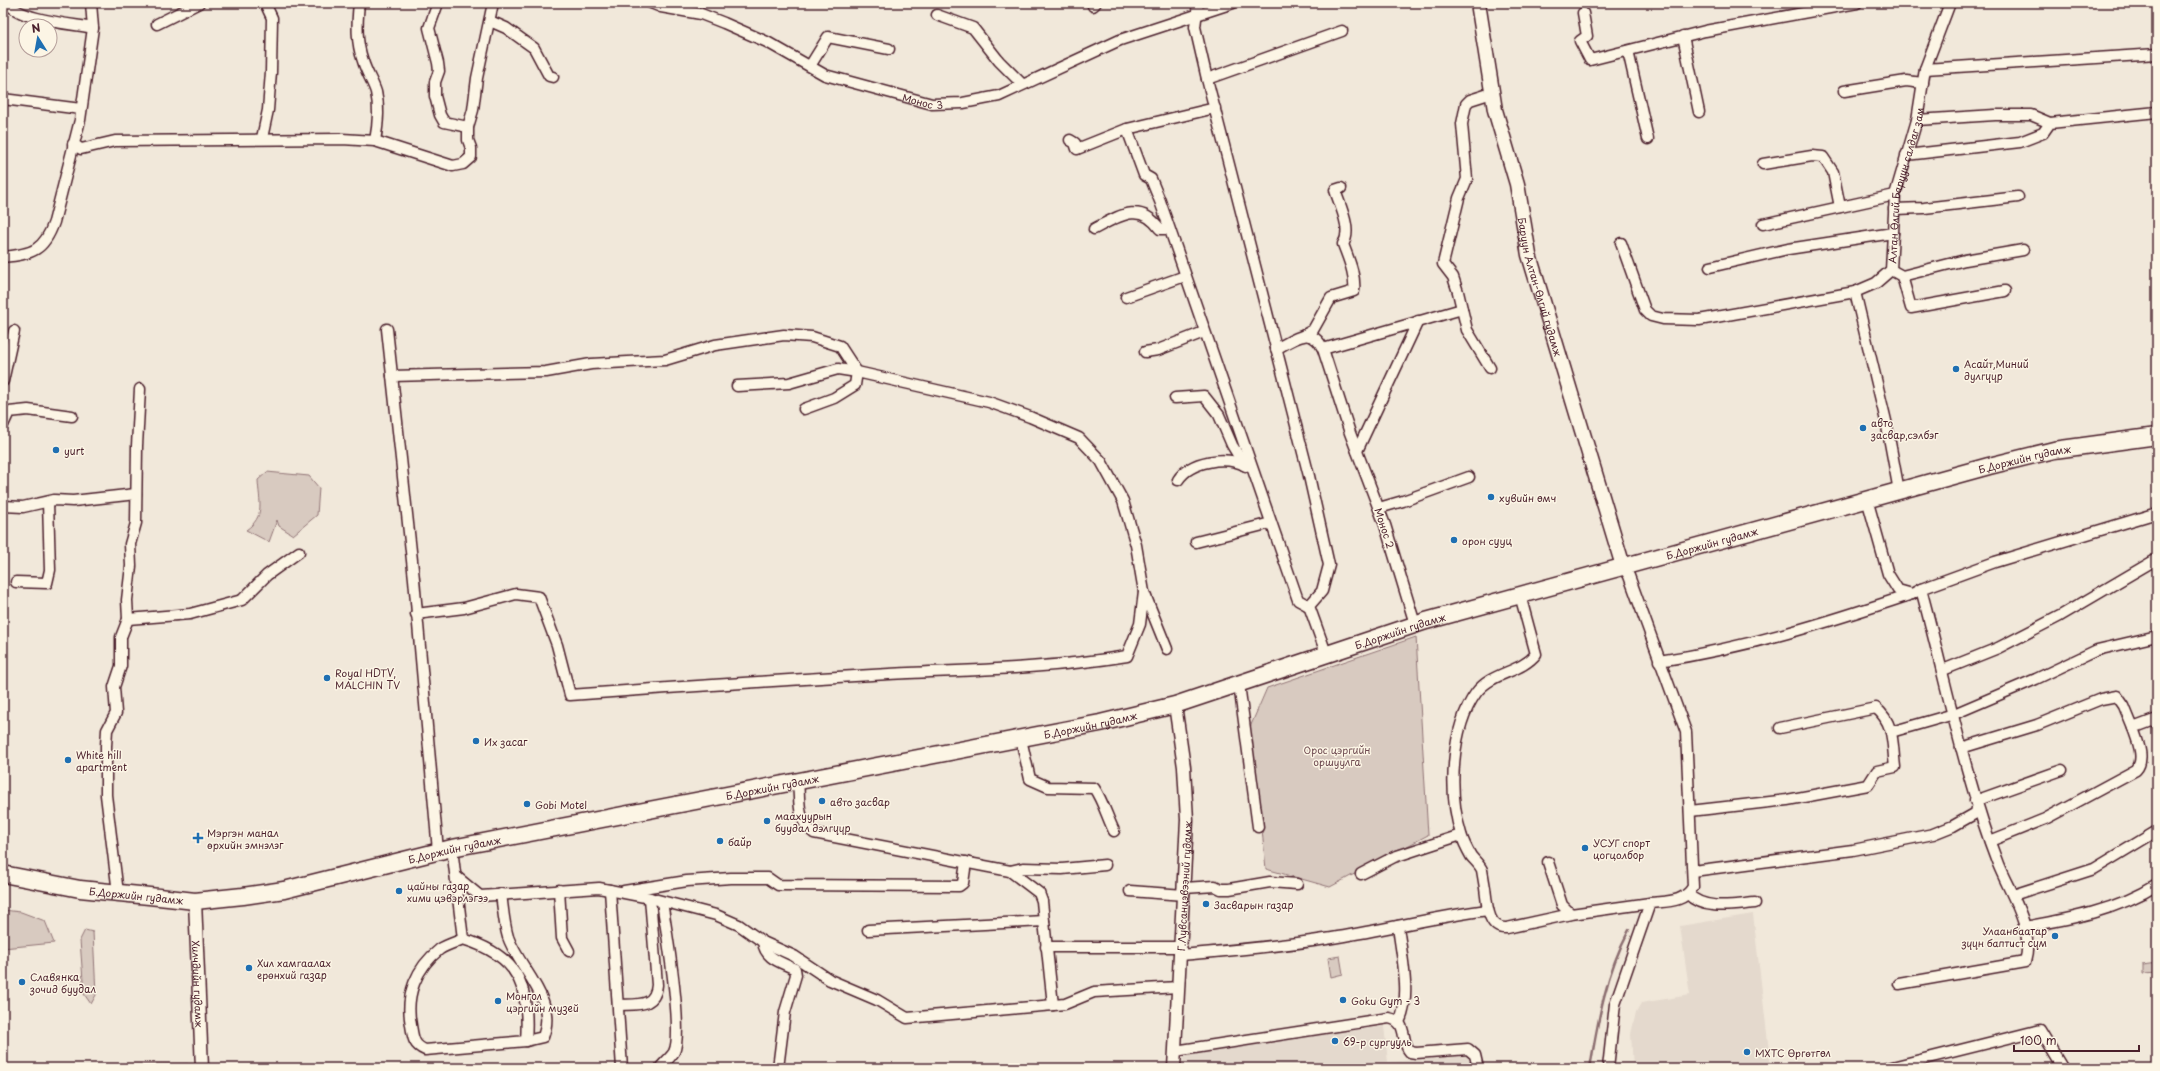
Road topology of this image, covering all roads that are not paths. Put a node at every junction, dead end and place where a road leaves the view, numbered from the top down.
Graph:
1 (8, 3) edge
2 (91, 3) edge
3 (199, 3) edge
4 (265, 3) edge
5 (359, 3) edge
6 (438, 3) edge
7 (493, 3) edge
8 (651, 3) edge
9 (1198, 3) edge
10 (1233, 3) edge
11 (1478, 3) edge
12 (1857, 3) edge
13 (1950, 3) edge
14 (1583, 13) dead end
15 (937, 15) dead end
16 (1196, 15) junction
17 (490, 22) junction
18 (157, 24) dead end
19 (93, 28) junction
20 (1342, 31) dead end
21 (1683, 36) junction
22 (889, 49) dead end
23 (1628, 50) junction
24 (2157, 54) edge
25 (810, 66) junction
26 (1925, 69) junction
27 (553, 77) dead end
28 (1207, 80) junction
29 (1923, 83) junction
30 (1022, 84) junction
31 (1844, 91) dead end
32 (1492, 93) junction
33 (3, 99) edge
34 (1214, 108) junction
35 (81, 109) junction
36 (1699, 112) dead end
37 (2157, 112) edge
38 (1917, 120) junction
39 (2050, 123) junction
40 (468, 127) junction
41 (1127, 129) junction
42 (262, 138) junction
43 (1648, 139) dead end
44 (1070, 140) dead end
45 (375, 141) junction
46 (73, 144) junction
47 (1906, 155) junction
48 (1763, 164) dead end
49 (1341, 188) dead end
50 (1895, 195) junction
51 (2018, 197) dead end
52 (1840, 207) junction
53 (1894, 209) junction
54 (1764, 224) dead end
55 (1094, 229) dead end
56 (1169, 229) junction
57 (1893, 233) junction
58 (1621, 243) dead end
59 (2023, 250) dead end
60 (3, 257) edge
61 (1710, 267) dead end
62 (1891, 270) junction
63 (1185, 276) junction
64 (1902, 276) junction
65 (2004, 291) dead end
66 (1855, 292) junction
67 (1126, 297) dead end
68 (1462, 309) junction
69 (1418, 321) junction
70 (387, 329) dead end
71 (14, 331) dead end
72 (1204, 332) junction
73 (1304, 335) junction
74 (1276, 349) junction
75 (1323, 349) junction
76 (1145, 352) dead end
77 (1490, 368) dead end
78 (857, 372) junction
79 (392, 376) junction
80 (3, 381) edge
81 (737, 386) dead end
82 (140, 389) dead end
83 (1175, 398) dead end
84 (804, 409) dead end
85 (72, 416) dead end
86 (3, 426) edge
87 (2157, 436) edge
88 (1357, 451) junction
89 (1248, 467) junction
90 (1470, 477) dead end
91 (1178, 480) dead end
92 (1899, 491) junction
93 (136, 494) junction
94 (1867, 499) junction
95 (48, 502) junction
96 (3, 506) edge
97 (1379, 508) junction
98 (2157, 513) edge
99 (1271, 523) junction
100 (1196, 542) dead end
101 (299, 552) dead end
102 (2157, 558) edge
103 (1623, 566) junction
104 (16, 582) dead end
105 (1144, 592) junction
106 (1917, 592) junction
107 (1520, 595) junction
108 (1309, 606) junction
109 (416, 614) junction
110 (128, 619) junction
111 (1415, 624) junction
112 (2157, 636) edge
113 (1167, 649) dead end
114 (1326, 653) junction
115 (1659, 661) junction
116 (1943, 670) junction
117 (1239, 684) junction
118 (1175, 705) junction
119 (1954, 714) junction
120 (2157, 719) edge
121 (1780, 728) dead end
122 (2133, 728) junction
123 (1891, 732) junction
124 (1021, 739) junction
125 (1961, 748) junction
126 (2062, 770) dead end
127 (798, 780) junction
128 (1976, 805) junction
129 (1690, 811) junction
130 (1258, 827) dead end
131 (1114, 831) dead end
132 (2157, 831) edge
133 (1461, 835) junction
134 (1990, 841) junction
135 (445, 849) junction
136 (966, 862) junction
137 (1548, 862) dead end
138 (1105, 865) dead end
139 (1010, 871) junction
140 (1693, 872) junction
141 (3, 874) edge
142 (1361, 874) dead end
143 (457, 877) junction
144 (1297, 884) dead end
145 (2157, 885) edge
146 (559, 890) junction
147 (614, 891) junction
148 (1184, 891) junction
149 (1130, 892) dead end
150 (118, 893) junction
151 (501, 894) junction
152 (1688, 894) junction
153 (2013, 895) junction
154 (650, 898) junction
155 (195, 900) junction
156 (662, 902) junction
157 (1650, 903) junction
158 (1755, 903) dead end
159 (1488, 910) junction
160 (1571, 914) junction
161 (1044, 921) junction
162 (1398, 926) junction
163 (2024, 927) junction
164 (868, 930) dead end
165 (463, 939) junction
166 (763, 942) junction
167 (1046, 947) junction
168 (568, 951) dead end
169 (1181, 951) junction
170 (1899, 984) dead end
171 (1178, 987) junction
172 (618, 1005) junction
173 (1053, 1005) junction
174 (1399, 1022) junction
175 (526, 1041) junction
176 (1175, 1051) junction
177 (202, 1068) edge
178 (622, 1068) edge
179 (660, 1068) edge
180 (778, 1068) edge
181 (1174, 1068) edge
182 (1478, 1068) edge
183 (1608, 1068) edge
184 (1888, 1068) edge
185 (2062, 1068) edge

1 - 19 street
2 - 19 street
3 - 18 street
4 - 42 street
5 - 45 street
6 - 40 street
7 - 17 street
8 - 25 street, Монос 3
9 - 16 street
10 - 16 street, Монос 3
11 - 32 main road, Баруун Алтан-Өлгий гудамж
12 - 21 street
13 - 26 street, Алтан Өлгий Баруун салдаг зам
14 - 23 street
15 - 30 street
16 - 28 street
16 - 30 street, Монос 3
17 - 27 street
17 - 40 street
19 - 35 street
20 - 28 street
21 - 23 street
21 - 36 street
22 - 25 street
23 - 43 street
24 - 26 street
25 - 30 street, Монос 3
26 - 29 street, Алтан Өлгий Баруун салдаг зам
28 - 34 street
29 - 31 street
29 - 38 street, Алтан Өлгий Баруун салдаг зам
32 - 68 street
32 - 103 main road, Баруун Алтан-Өлгий гудамж
33 - 35 street
34 - 41 street
34 - 74 street
35 - 46 street
37 - 39 street
38 - 39 street
38 - 47 street, Алтан Өлгий Баруун салдаг зам
39 - 47 street
40 - 45 street
41 - 44 street
41 - 56 street
42 - 45 street
42 - 46 street
46 - 60 street
47 - 50 street, Алтан Өлгий Баруун салдаг зам
48 - 52 street
49 - 73 street
50 - 52 street
50 - 53 street, Алтан Өлгий Баруун салдаг зам
51 - 53 street
52 - 54 street
53 - 57 street, Алтан Өлгий Баруун салдаг зам
55 - 56 street
56 - 63 street
57 - 61 street
57 - 62 street, Алтан Өлгий Баруун салдаг зам
58 - 66 street, Алтан Өлгий Баруун салдаг зам
59 - 64 street
62 - 64 street
62 - 66 street, Алтан Өлгий Баруун салдаг зам
63 - 67 street
63 - 72 street
64 - 65 street
66 - 92 street
68 - 69 street
68 - 77 street
69 - 75 street
69 - 88 street
70 - 79 street
71 - 80 street
72 - 76 street
72 - 89 street
73 - 74 street
73 - 75 street
74 - 108 street
75 - 88 street, Монос 2
78 - 79 street
78 - 81 street
78 - 84 street
78 - 105 street
79 - 109 street
82 - 93 street
83 - 89 street
85 - 86 street
87 - 92 main road, Б.Доржийн гудамж
88 - 97 street, Монос 2
89 - 91 street
89 - 99 street
90 - 97 street
92 - 94 main road, Б.Доржийн гудамж
93 - 95 street
93 - 110 street
94 - 103 main road, Б.Доржийн гудамж
94 - 106 street
95 - 96 street
95 - 104 street
97 - 111 street, Монос 2
98 - 106 street
99 - 100 street
99 - 108 street
101 - 110 street
102 - 116 street
103 - 107 main road, Б.Доржийн гудамж
103 - 115 street
105 - 109 street
105 - 113 street
106 - 115 street
106 - 116 street
107 - 111 main road, Б.Доржийн гудамж
107 - 133 street
108 - 114 street
109 - 135 street
110 - 150 street
111 - 114 main road, Б.Доржийн гудамж
112 - 119 street
114 - 117 main road, Б.Доржийн гудамж
115 - 129 street
116 - 119 street
117 - 118 main road, Б.Доржийн гудамж
117 - 130 street
118 - 124 main road, Б.Доржийн гудамж
118 - 148 street, Г.Лувсанцэвээний гудамж
119 - 123 street
119 - 125 street
120 - 122 street
121 - 123 street
122 - 125 street
122 - 134 street
123 - 129 street
124 - 127 main road, Б.Доржийн гудамж
124 - 131 street
125 - 128 street
126 - 128 street
127 - 135 main road, Б.Доржийн гудамж
127 - 136 street
128 - 134 street
128 - 140 street
129 - 140 street
132 - 153 street
133 - 142 street
133 - 159 street
134 - 153 street
135 - 143 street
135 - 155 main road, Б.Доржийн гудамж
136 - 139 street
136 - 147 street
137 - 160 street
138 - 139 street
139 - 161 street
140 - 152 street
141 - 150 main road, Б.Доржийн гудамж
143 - 151 street
143 - 165 street
144 - 148 street
145 - 163 street
146 - 147 street
146 - 151 street
146 - 168 street
147 - 154 street
147 - 172 street
148 - 149 street
148 - 169 street, Г.Лувсанцэвээний гудамж
150 - 155 main road, Б.Доржийн гудамж
151 - 175 street
152 - 157 street
152 - 158 street
153 - 163 street
154 - 156 street
154 - 172 street
155 - 177 street, Хилчдийн гудамж
156 - 166 street
156 - 179 street
157 - 160 street
157 - 183 street
159 - 160 street
159 - 162 street
161 - 164 street
161 - 167 street
162 - 169 street
162 - 174 street
163 - 170 street
165 - 175 street
165 - 175 street
166 - 173 street
166 - 180 street
167 - 169 street
167 - 173 street
169 - 171 street, Г.Лувсанцэвээний гудамж
171 - 173 street
171 - 176 street, Г.Лувсанцэвээний гудамж
172 - 178 street
174 - 176 street
174 - 182 street
176 - 181 street, Г.Лувсанцэвээний гудамж
184 - 185 street

